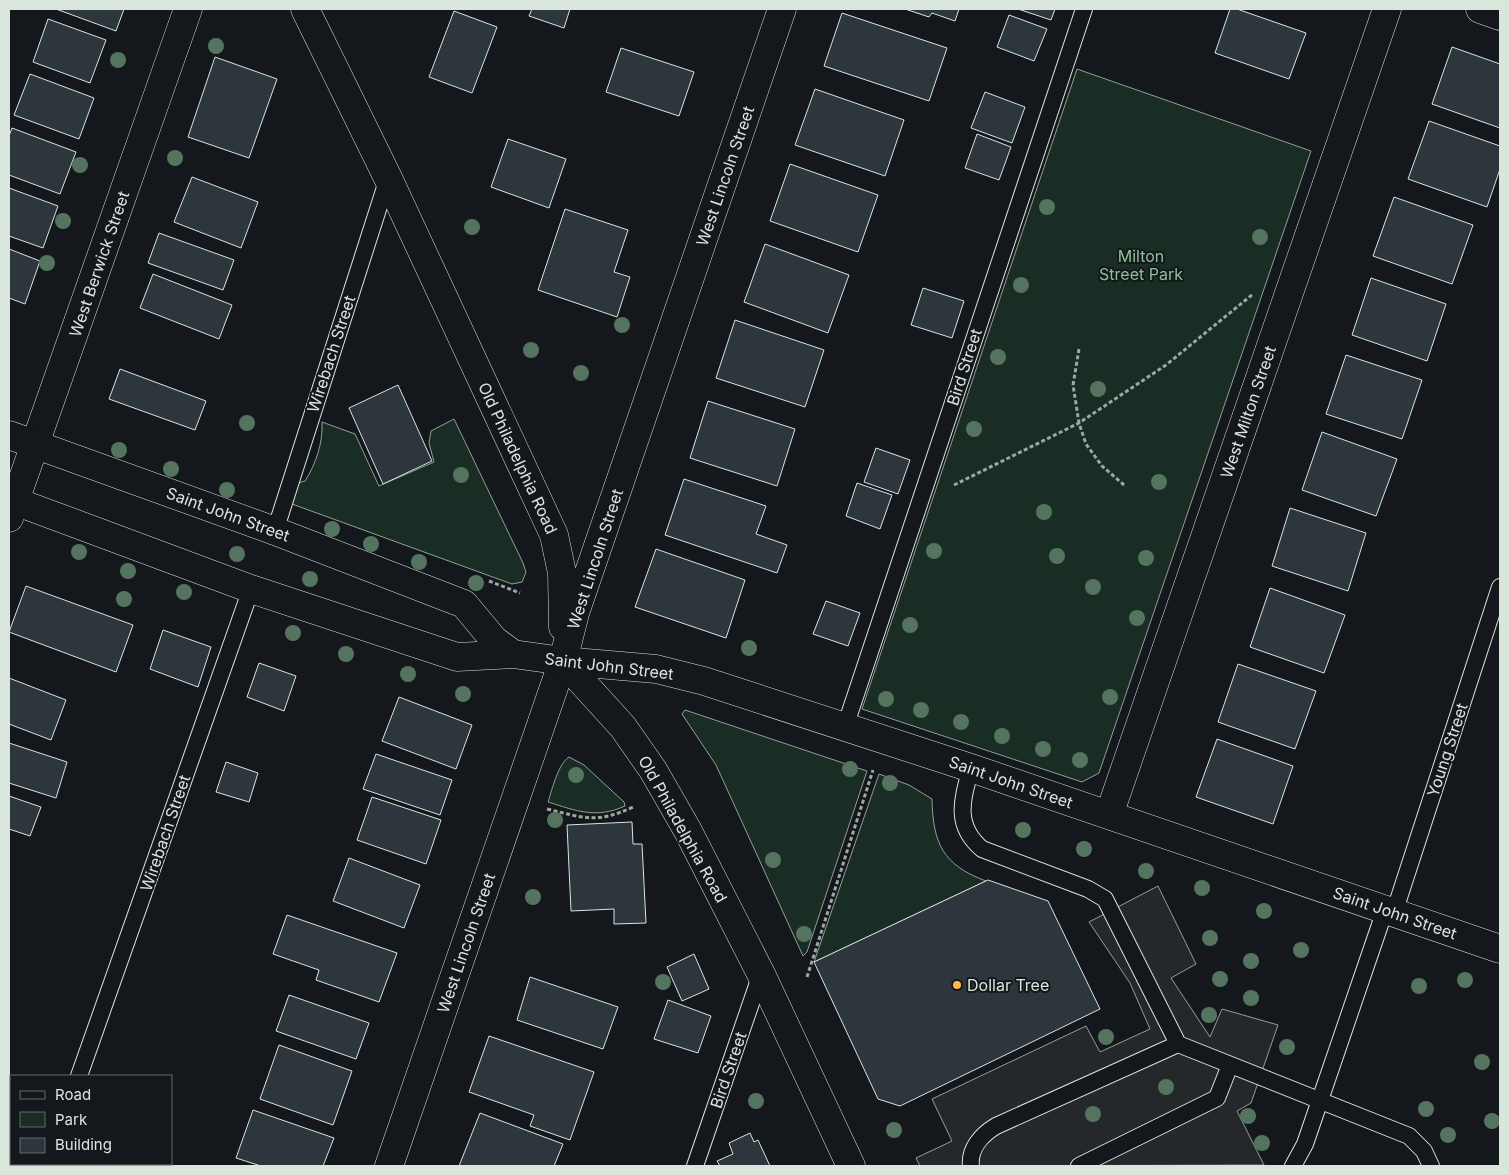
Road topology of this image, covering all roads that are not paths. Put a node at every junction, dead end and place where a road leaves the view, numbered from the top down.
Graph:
1 (188, 9) edge
2 (305, 9) edge
3 (782, 9) edge
4 (1084, 9) edge
5 (1387, 9) edge
6 (1480, 9) edge
7 (1500, 16) edge
8 (388, 178) junction
9 (9, 435) edge
10 (35, 444) junction
11 (11, 506) edge
12 (275, 531) junction
13 (1500, 587) edge
14 (251, 589) junction
15 (513, 654) junction
16 (563, 661) junction
17 (845, 726) junction
18 (971, 768) junction
19 (1109, 815) junction
20 (1389, 911) junction
21 (1500, 949) edge
22 (761, 974) junction
23 (1178, 1044) junction
24 (1230, 1064) junction
25 (79, 1075) edge
26 (1320, 1100) junction
27 (389, 1166) edge
28 (695, 1166) edge
29 (851, 1166) edge
30 (971, 1166) edge
31 (1079, 1166) edge
32 (1293, 1166) edge
33 (1431, 1166) edge

1 - 10 street, West Berwick Street
2 - 8 street, Old Philadelphia Road
3 - 16 street, West Lincoln Street
4 - 17 lane, Bird Street
5 - 19 street, West Milton Street
6 - 7 street
8 - 12 lane, Wirebach Street
8 - 16 street, Old Philadelphia Road
9 - 10 street, Saint John Street
10 - 11 street, West Berwick Street
10 - 12 street, Saint John Street
11 - 14 street, Saint John Street
12 - 15 street, Saint John Street
13 - 20 lane, Young Street
14 - 15 street, Saint John Street
14 - 25 lane, Wirebach Street
15 - 16 street, Saint John Street
16 - 17 street, Saint John Street
16 - 22 street, Old Philadelphia Road
16 - 27 street, West Lincoln Street
17 - 18 street, Saint John Street
18 - 19 street, Saint John Street
18 - 23 lane
19 - 20 street, Saint John Street
20 - 21 street, Saint John Street
20 - 26 lane, Young Street
22 - 28 lane, Bird Street
22 - 29 street, Old Philadelphia Road
23 - 24 lane
23 - 30 lane
24 - 26 lane
24 - 31 lane
26 - 32 lane, Young Street
26 - 33 lane

